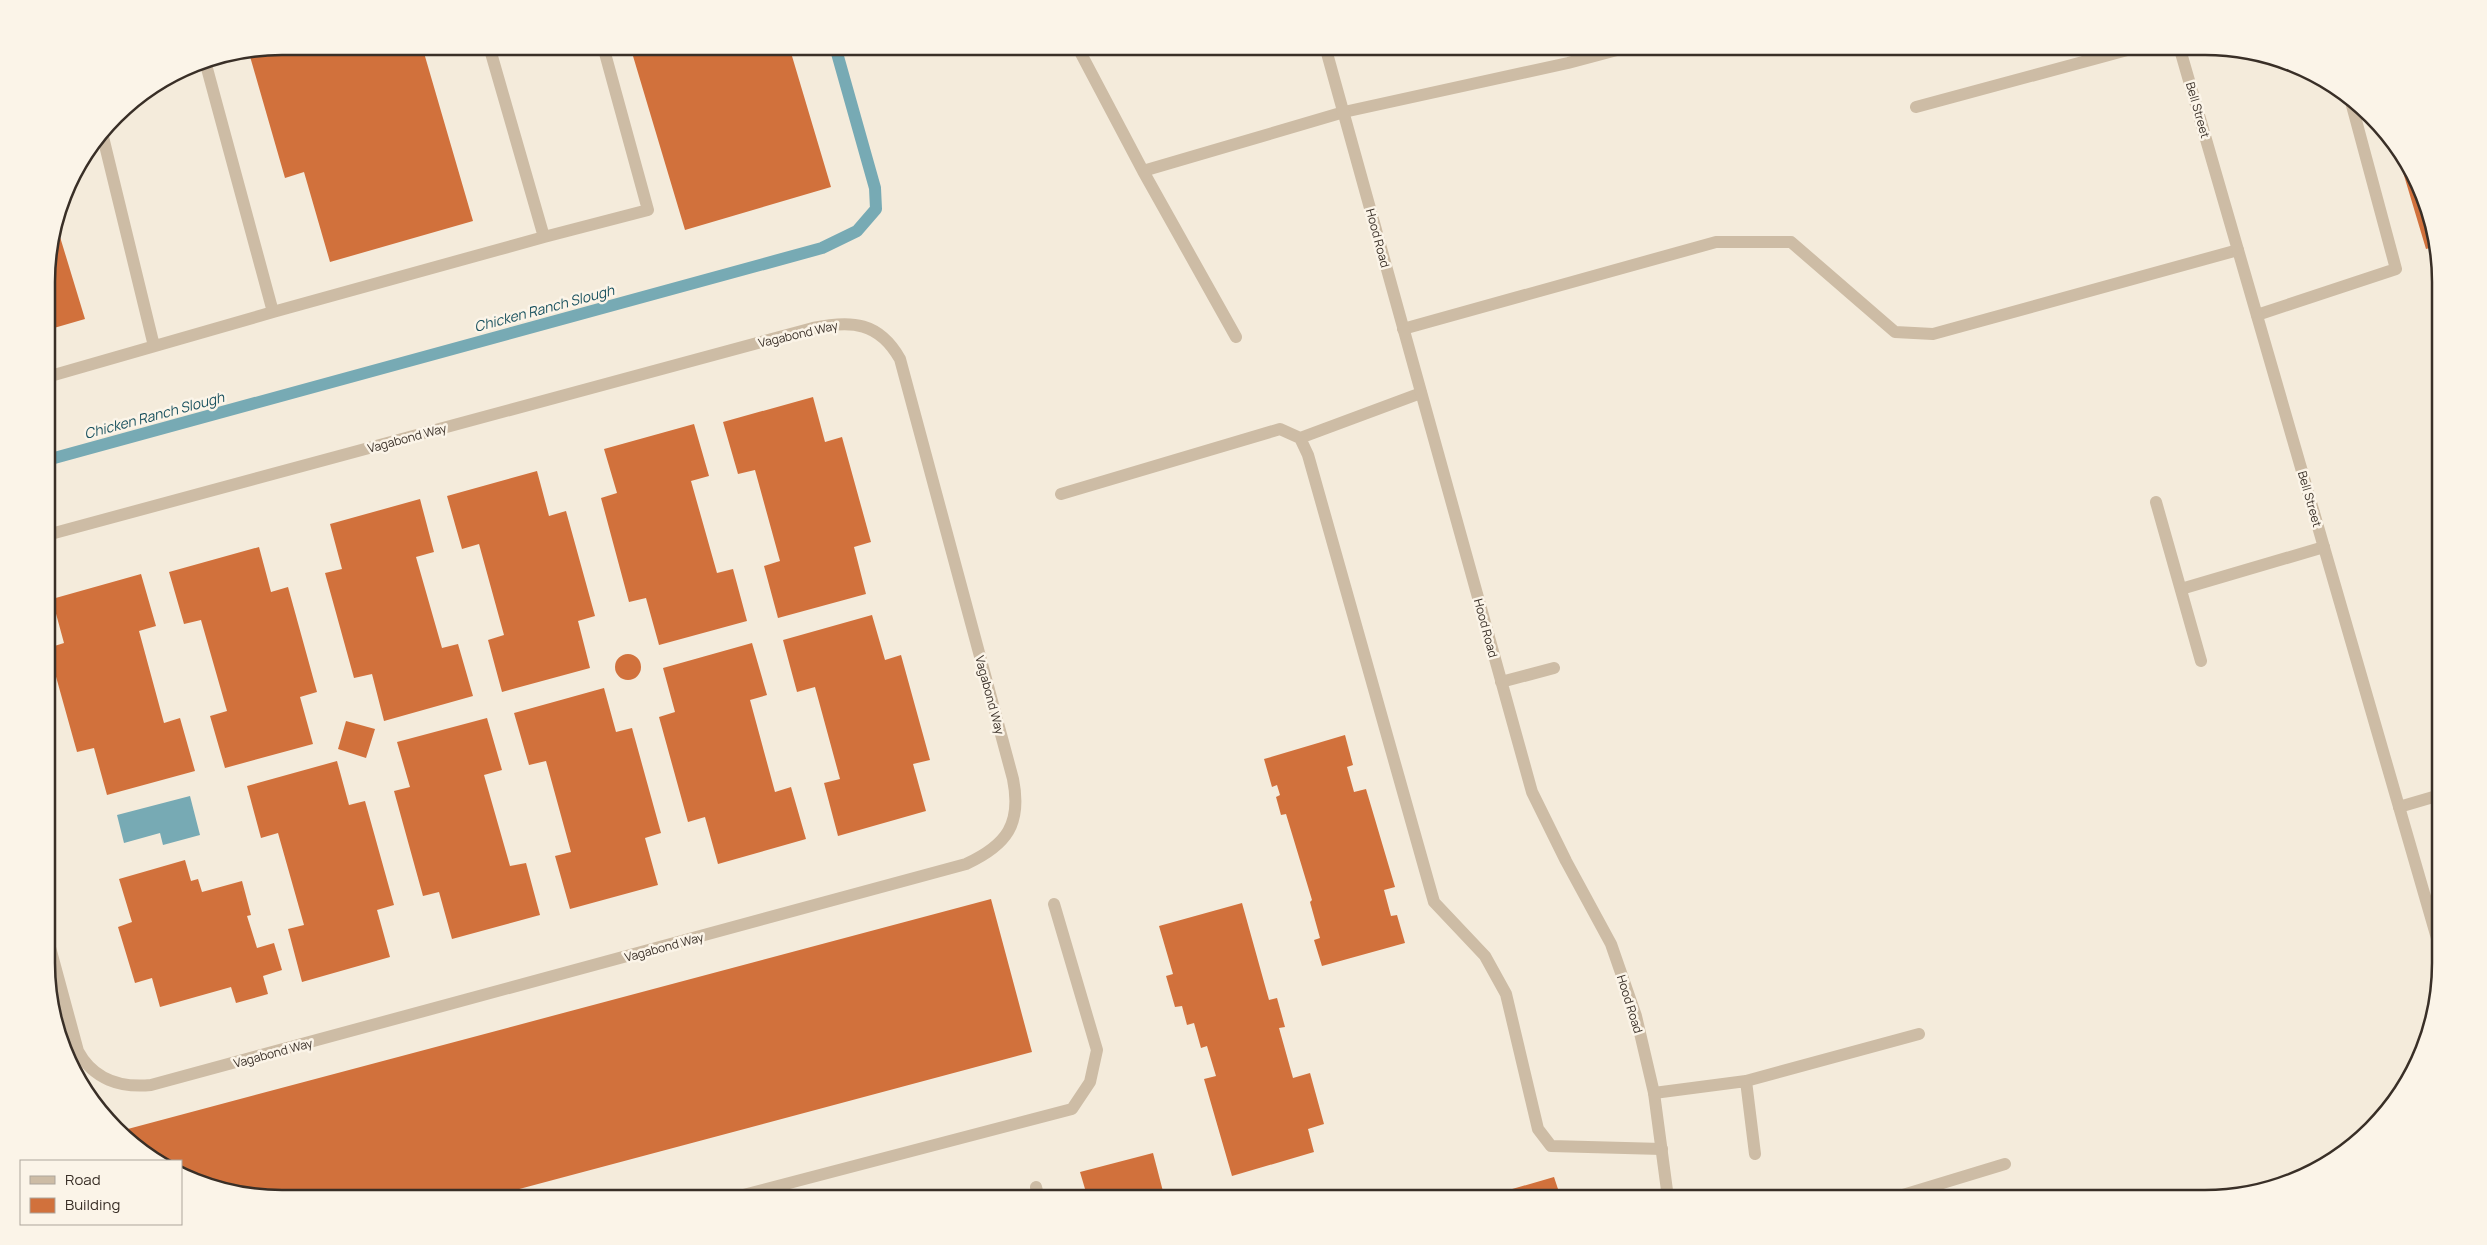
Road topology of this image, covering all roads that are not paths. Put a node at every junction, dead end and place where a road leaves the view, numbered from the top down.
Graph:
1 (492, 55) edge
2 (606, 55) edge
3 (1082, 55) edge
4 (1328, 55) edge
5 (1598, 55) edge
6 (2109, 55) edge
7 (2182, 55) edge
8 (207, 68) edge
9 (1916, 107) dead end
10 (2353, 110) edge
11 (1344, 112) junction
12 (103, 142) edge
13 (1143, 171) junction
14 (544, 237) junction
15 (2238, 250) junction
16 (273, 312) junction
17 (2257, 315) junction
18 (1403, 329) junction
19 (1236, 337) dead end
20 (154, 346) junction
21 (55, 375) edge
22 (1421, 392) junction
23 (1300, 438) junction
24 (1061, 494) dead end
25 (2156, 502) dead end
26 (55, 532) edge
27 (2324, 547) junction
28 (2180, 588) junction
29 (2201, 661) dead end
30 (1554, 668) dead end
31 (1501, 682) junction
32 (2432, 797) edge
33 (2399, 807) junction
34 (1054, 904) dead end
35 (2432, 921) edge
36 (55, 966) edge
37 (1919, 1034) dead end
38 (1746, 1081) junction
39 (1654, 1094) junction
40 (1662, 1149) junction
41 (1756, 1154) dead end
42 (2005, 1164) dead end
43 (762, 1190) edge
44 (1667, 1190) edge
45 (1919, 1190) edge

1 - 14 street
2 - 14 street
3 - 13 street
4 - 11 street, Hood Road
5 - 11 street
6 - 9 street
7 - 15 street, Bell Street
8 - 16 street
10 - 17 street
11 - 13 street
11 - 18 street, Hood Road
12 - 20 street
13 - 19 street
14 - 16 street
15 - 17 street, Bell Street
15 - 18 street
16 - 20 street
17 - 27 street, Bell Street
18 - 22 street, Hood Road
20 - 21 street
22 - 23 street
22 - 31 street, Hood Road
23 - 24 street
23 - 40 street
25 - 28 street
26 - 36 street, Vagabond Way
27 - 28 street
27 - 33 street, Bell Street
28 - 29 street
30 - 31 street
31 - 39 street, Hood Road
32 - 33 street
33 - 35 street, Bell Street
34 - 43 street
37 - 38 street
38 - 39 street
38 - 41 street
39 - 40 street, Hood Road
40 - 44 street, Hood Road
42 - 45 street

